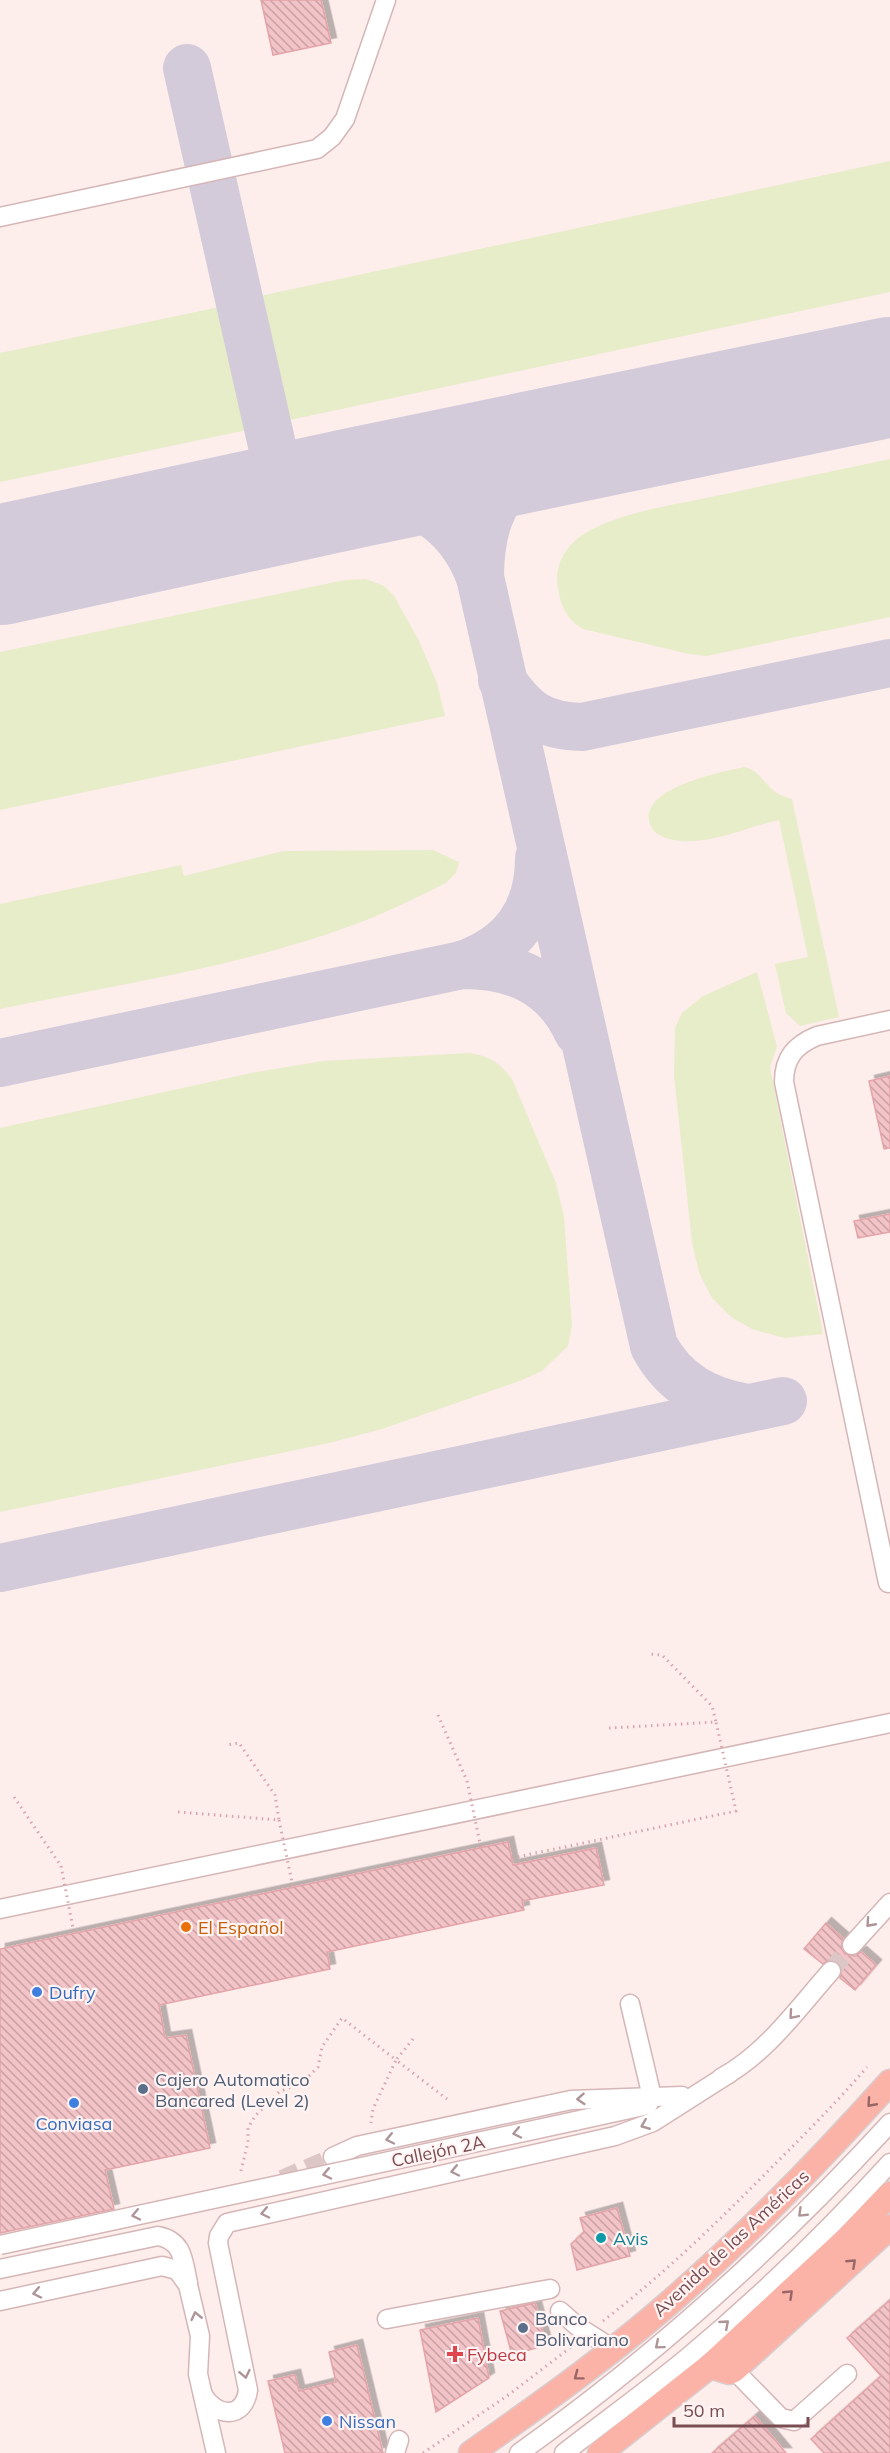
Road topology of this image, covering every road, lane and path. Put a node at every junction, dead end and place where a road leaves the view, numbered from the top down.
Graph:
1 (386, 0) edge
2 (0, 217) edge
3 (890, 1020) edge
4 (888, 1583) dead end
5 (650, 1654) dead end
6 (438, 1715) dead end
7 (716, 1722) junction
8 (890, 1723) edge
9 (609, 1728) dead end
10 (226, 1745) dead end
11 (14, 1797) dead end
12 (178, 1812) dead end
13 (279, 1820) junction
14 (481, 1848) dead end
15 (512, 1858) dead end
16 (293, 1887) dead end
17 (890, 1903) edge
18 (0, 1910) edge
19 (74, 1933) dead end
20 (852, 1945) tunnel mouth
21 (831, 1971) tunnel mouth
22 (630, 2004) dead end
23 (412, 2039) dead end
24 (396, 2060) junction
25 (867, 2067) dead end
26 (730, 2073) junction
27 (890, 2082) edge
28 (682, 2096) junction
29 (652, 2097) junction
30 (447, 2099) dead end
31 (371, 2123) dead end
32 (890, 2123) edge
33 (333, 2157) tunnel mouth
34 (890, 2163) edge
35 (241, 2171) dead end
36 (887, 2204) edge
37 (890, 2227) edge
38 (0, 2245) edge
39 (0, 2269) edge
40 (188, 2285) junction
41 (550, 2289) dead end
42 (0, 2301) edge
43 (560, 2311) dead end
44 (387, 2319) dead end
45 (588, 2333) junction
46 (614, 2349) junction
47 (710, 2366) junction
48 (734, 2370) junction
49 (847, 2374) dead end
50 (203, 2395) junction
51 (635, 2426) junction
52 (216, 2453) edge
53 (423, 2453) edge
54 (471, 2453) edge
55 (519, 2453) edge
56 (564, 2453) edge
57 (600, 2453) edge
58 (622, 2453) edge

1 - 2 street
3 - 4 street
5 - 7 path
6 - 14 path, bridge
7 - 9 path
7 - 15 path, bridge
8 - 18 street
10 - 13 path
11 - 19 path, bridge
12 - 13 path
13 - 16 path, bridge
17 -> 20 street
21 -> 26 street, Callejón 2A
22 - 29 street
23 - 24 path
24 - 30 path
24 - 31 path
24 - 35 path
25 - 45 path
26 - 28 street, Callejón 2A
26 -> 50 street
27 -> 46 main road, Avenida de las Américas
28 - 29 street
28 -> 38 street, Callejón 2A, bridge
29 -> 33 street
32 -> 55 street, Avenida de las Américas
56 -> 34 street
47 -> 36 main road
48 -> 37 main road
39 - 40 street
40 -> 42 street
50 -> 40 street
41 - 44 street
43 - 45 street
45 - 46 street
45 - 53 path
46 -> 54 main road, Avenida de las Américas
47 - 48 main road
47 - 51 main road
48 - 49 street
50 - 52 street
51 - 57 main road
51 - 58 main road

